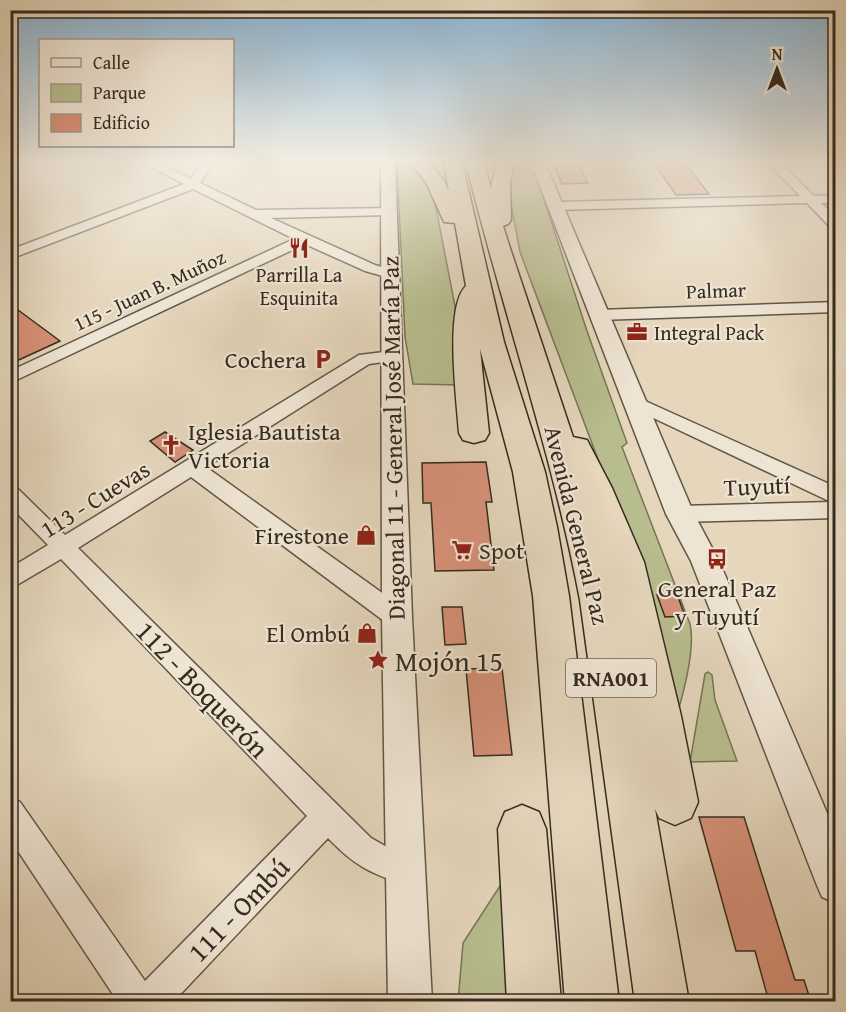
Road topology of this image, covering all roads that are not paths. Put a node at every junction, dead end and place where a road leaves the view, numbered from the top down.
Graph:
1 (126, 210) edge
2 (249, 210) edge
3 (451, 210) edge
4 (467, 210) edge
5 (480, 210) edge
6 (498, 210) edge
7 (558, 210) edge
8 (821, 210) edge
9 (388, 211) joint
10 (257, 214) junction
11 (836, 225) edge
12 (305, 239) junction
13 (10, 255) edge
14 (485, 273) junction
15 (390, 274) junction
16 (836, 307) edge
17 (598, 315) junction
18 (392, 356) junction
19 (533, 361) junction
20 (10, 378) edge
21 (634, 402) junction
22 (474, 433) dead end
23 (193, 468) junction
24 (10, 493) edge
25 (836, 496) edge
26 (836, 510) edge
27 (680, 514) junction
28 (65, 547) junction
29 (10, 580) edge
30 (397, 617) junction
31 (675, 802) dead end
32 (10, 812) edge
33 (327, 817) junction
34 (522, 829) dead end
35 (407, 870) junction
36 (836, 883) edge
37 (139, 1002) edge
38 (149, 1002) edge
39 (410, 1002) edge
40 (534, 1002) edge
41 (592, 1002) edge
42 (662, 1002) edge

1 - 13 street
2 - 10 street
3 - 14 highway
4 - 14 highway, Avenida General Paz / RNA001
5 - 14 highway, Avenida General Paz / RNA001
6 - 14 highway
7 - 17 street
8 - 11 street
9 - 10 street
9 - 15 street, Diagonal 11 - General José María Paz
10 - 12 street
12 - 15 street
12 - 20 street, 115 - Juan B. Muñoz
14 - 19 highway, Avenida General Paz / RNA001
14 - 22 highway
14 - 41 highway, Avenida General Paz / RNA001
15 - 18 street, Diagonal 11 - General José María Paz
16 - 17 street, Palmar
17 - 21 street
18 - 23 street, 113 - Cuevas
18 - 30 street, Diagonal 11 - General José María Paz
19 - 31 highway
19 - 42 highway, Avenida General Paz / RNA001
21 - 25 street
21 - 27 street
23 - 28 street, 113 - Cuevas
23 - 30 street
24 - 28 street, 112 - Boquerón
26 - 27 street, Tuyutí
27 - 36 street
28 - 29 street, 113 - Cuevas
28 - 33 street, 112 - Boquerón
30 - 35 street, Diagonal 11 - General José María Paz
32 - 37 street
33 - 35 street, 112 - Boquerón
33 - 38 street, 111 - Ombú
34 - 40 highway
35 - 39 street, Diagonal 11 - General José María Paz

